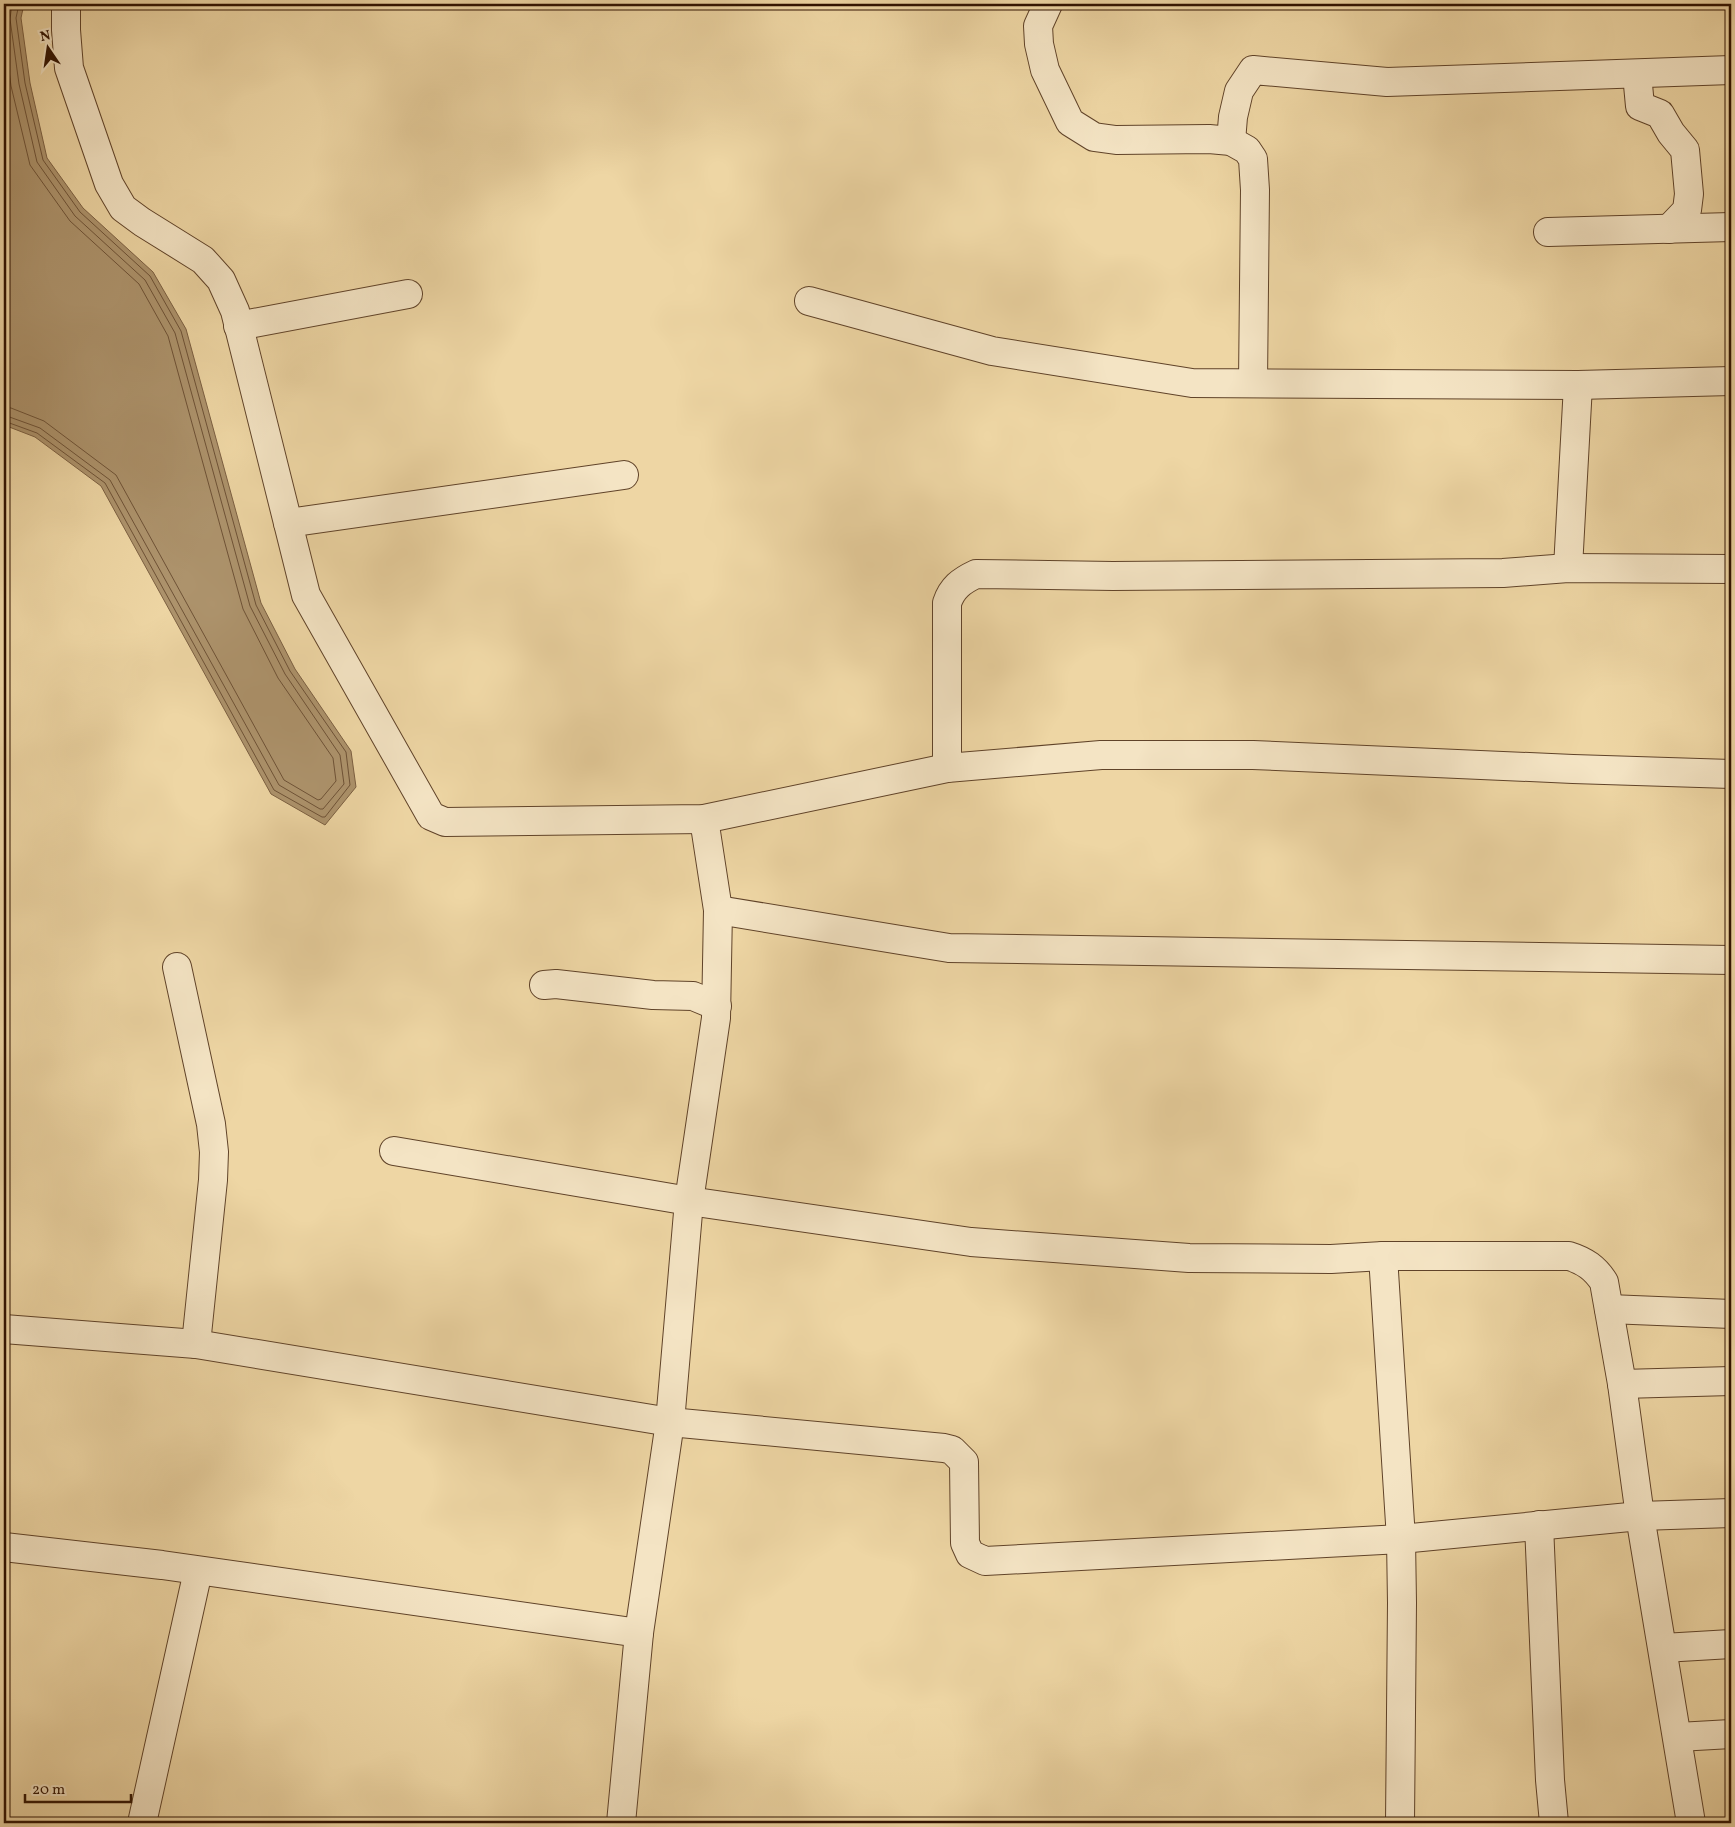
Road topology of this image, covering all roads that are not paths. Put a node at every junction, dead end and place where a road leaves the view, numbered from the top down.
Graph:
1 (66, 4) edge
2 (1048, 4) edge
3 (1731, 70) edge
4 (1637, 74) junction
5 (1232, 141) junction
6 (1731, 227) edge
7 (1669, 229) junction
8 (1548, 232) dead end
9 (408, 294) dead end
10 (809, 301) dead end
11 (238, 326) junction
12 (1731, 381) edge
13 (1253, 383) junction
14 (1578, 385) junction
15 (624, 475) dead end
16 (288, 523) junction
17 (1568, 568) junction
18 (1731, 569) edge
19 (947, 768) junction
20 (1731, 774) edge
21 (704, 819) junction
22 (718, 910) junction
23 (1731, 960) edge
24 (177, 966) dead end
25 (544, 985) dead end
26 (717, 1006) junction
27 (394, 1150) dead end
28 (689, 1201) junction
29 (1383, 1256) junction
30 (1609, 1309) junction
31 (1731, 1314) edge
32 (4, 1328) edge
33 (196, 1344) junction
34 (1731, 1381) edge
35 (1622, 1384) junction
36 (670, 1422) junction
37 (1731, 1513) edge
38 (1640, 1516) junction
39 (1540, 1525) junction
40 (1401, 1539) junction
41 (4, 1547) edge
42 (198, 1571) junction
43 (639, 1633) junction
44 (1731, 1644) edge
45 (1663, 1648) junction
46 (1731, 1734) edge
47 (1678, 1737) junction
48 (142, 1823) edge
49 (621, 1823) edge
50 (1400, 1823) edge
51 (1554, 1823) edge
52 (1691, 1823) edge

1 - 11 street
2 - 5 street
3 - 4 street
4 - 5 street
4 - 7 street
5 - 13 street
6 - 7 street
7 - 8 street
9 - 11 street
10 - 13 street
11 - 16 street
12 - 14 street
13 - 14 street
14 - 17 street
15 - 16 street
16 - 21 street
17 - 18 street
17 - 19 street
19 - 20 street
19 - 21 street
21 - 22 street
22 - 23 street
22 - 26 street
24 - 33 street
25 - 26 street
26 - 28 street
27 - 28 street
28 - 29 street
28 - 36 street
29 - 30 street
29 - 40 street
30 - 31 street
30 - 35 street
32 - 33 street
33 - 36 street
34 - 35 street
35 - 38 street
36 - 40 street
36 - 43 street
37 - 38 street
38 - 39 street
38 - 45 street
39 - 40 street
39 - 51 street
40 - 50 street
41 - 42 street
42 - 43 street
42 - 48 street
43 - 49 street
44 - 45 street
45 - 47 street
46 - 47 street
47 - 52 street

